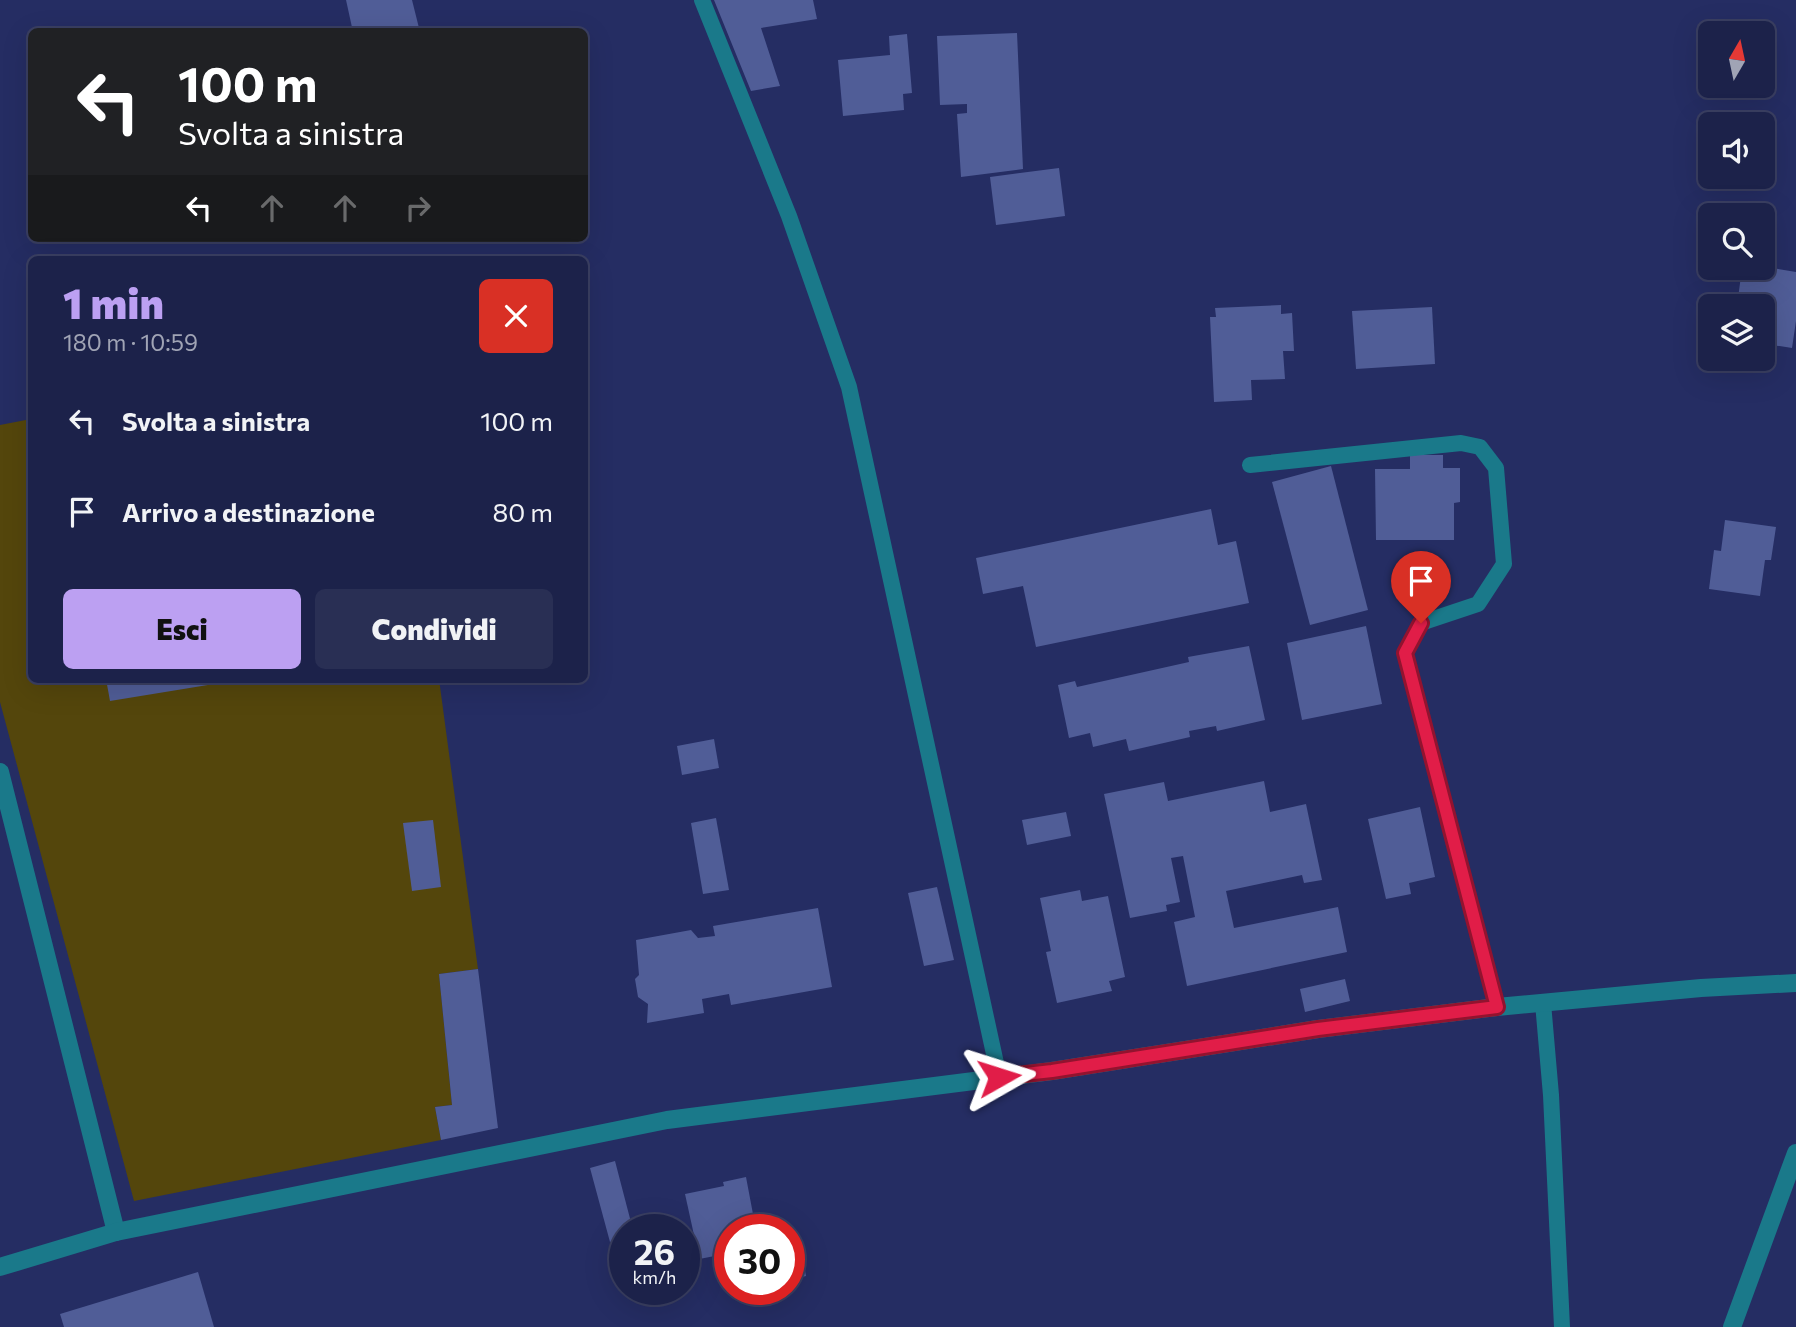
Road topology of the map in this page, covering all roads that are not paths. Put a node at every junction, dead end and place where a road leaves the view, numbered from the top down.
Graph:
1 (702, 0) edge
2 (1250, 465) dead end
3 (0, 772) edge
4 (1796, 983) edge
5 (1543, 1003) junction
6 (1497, 1007) junction
7 (999, 1077) junction
8 (1796, 1153) edge
9 (116, 1232) junction
10 (0, 1267) edge
11 (1562, 1327) edge
12 (1732, 1327) edge

1 - 7 lane
2 - 6 lane
3 - 9 street
4 - 5 street
5 - 6 street
5 - 11 lane
6 - 7 street
7 - 9 street
8 - 12 street
9 - 10 street

